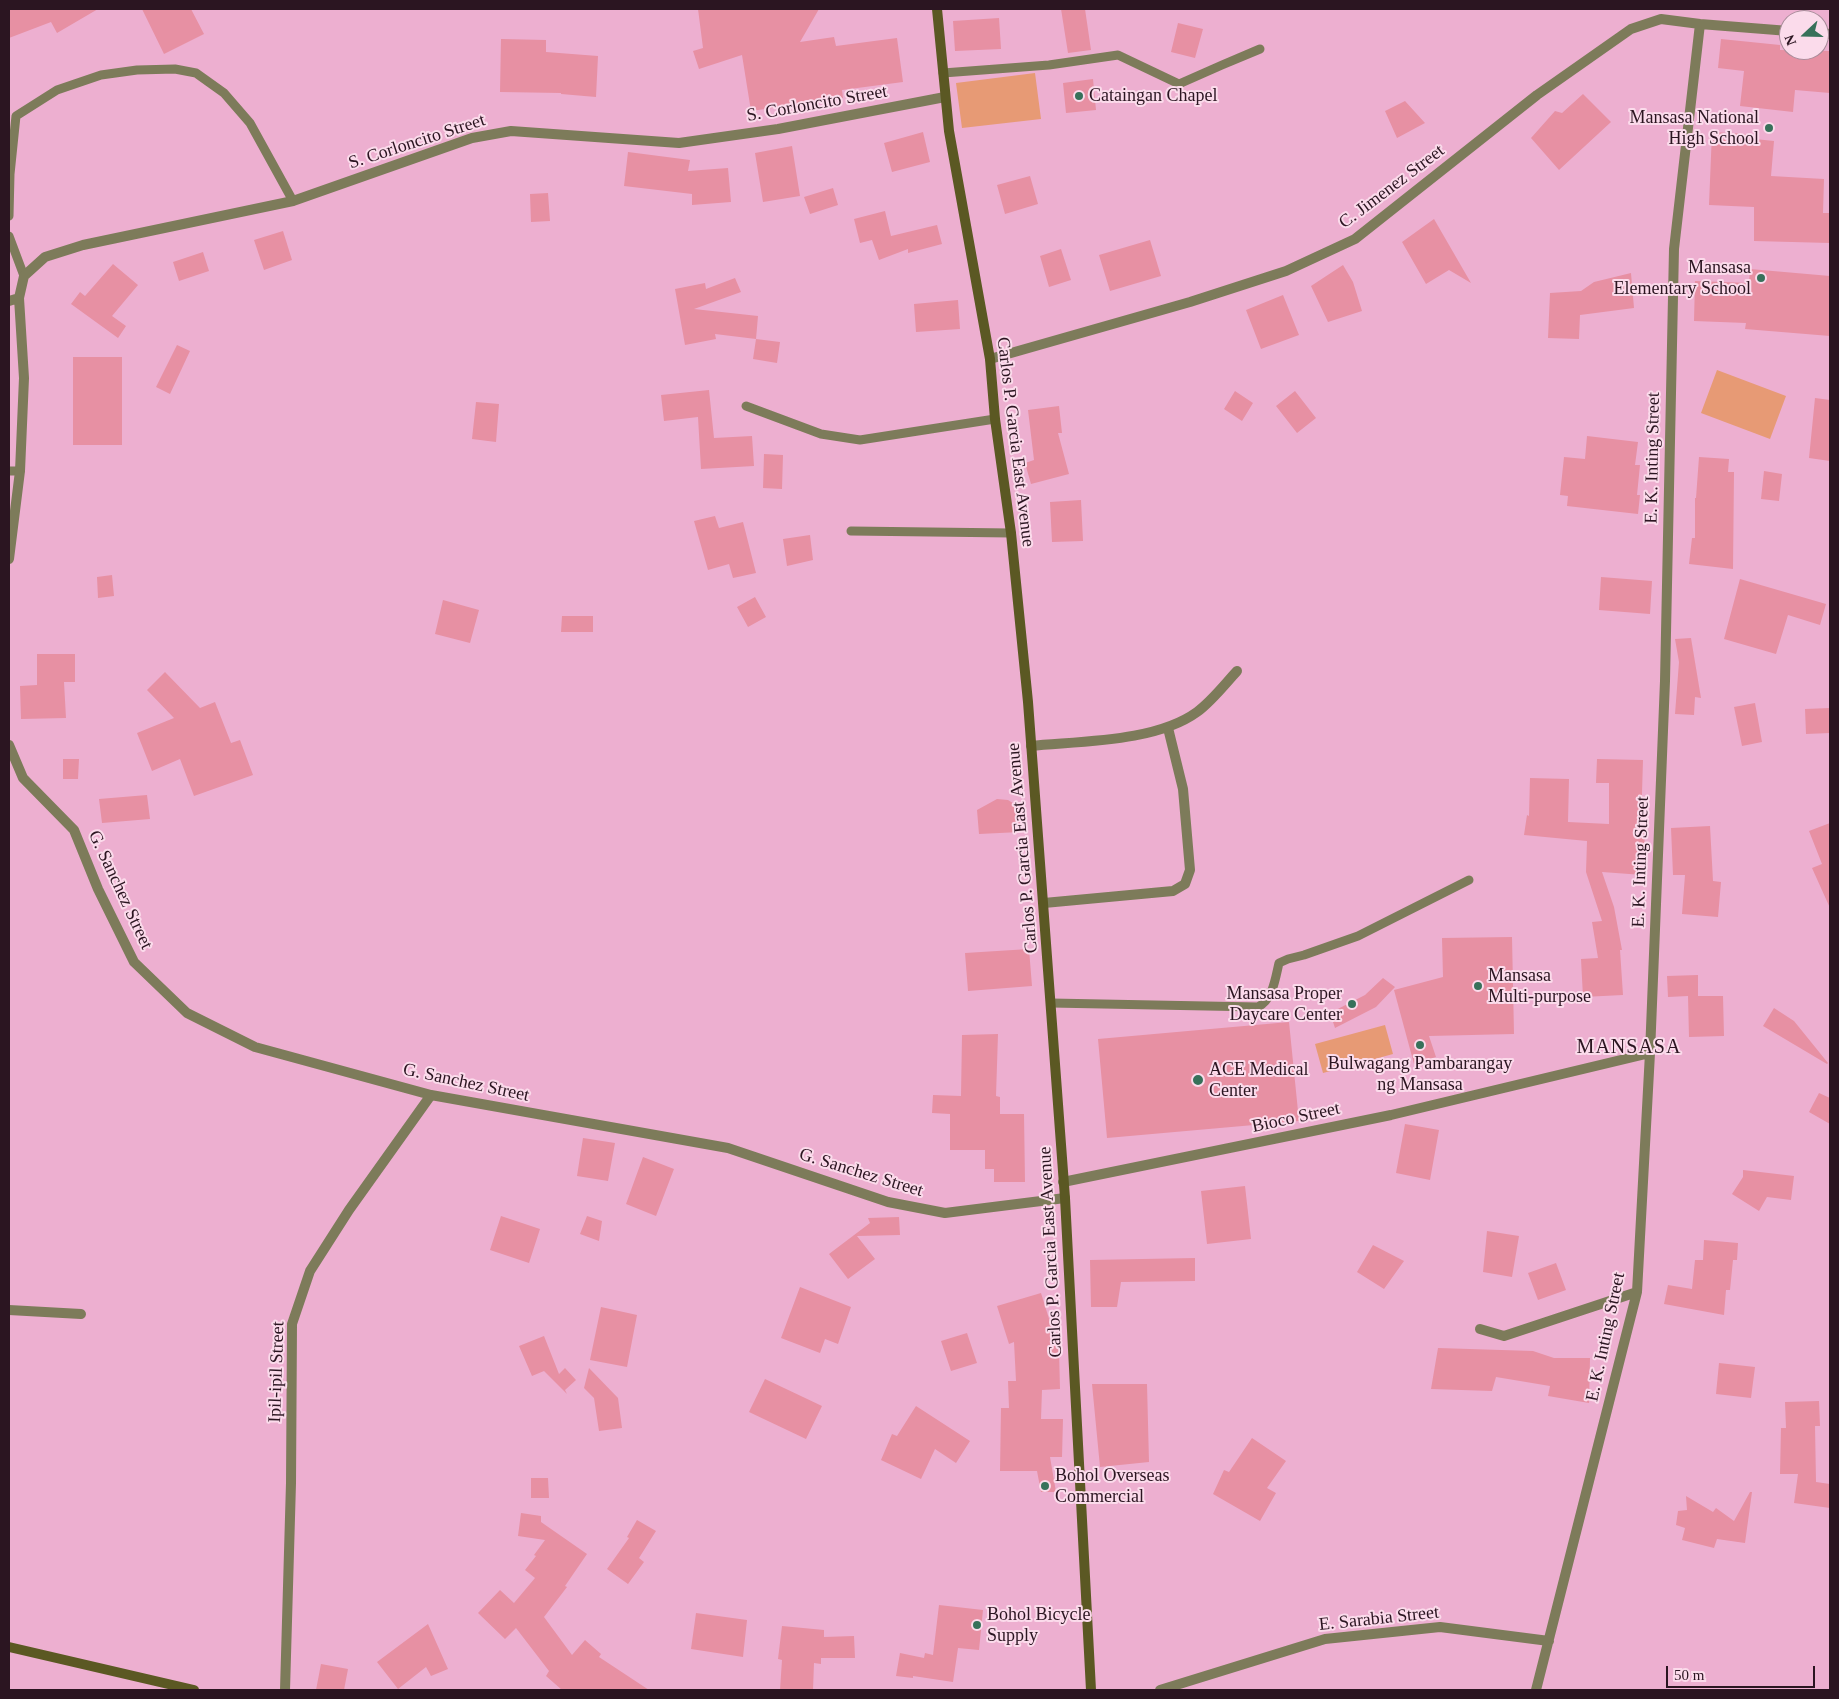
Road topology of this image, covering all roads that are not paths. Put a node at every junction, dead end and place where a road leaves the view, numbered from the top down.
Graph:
1 (937, 9) edge
2 (1700, 24) junction
3 (1779, 30) edge
4 (1260, 50) dead end
5 (943, 73) junction
6 (945, 97) junction
7 (293, 201) junction
8 (9, 216) edge
9 (9, 236) edge
10 (24, 276) junction
11 (14, 299) edge
12 (990, 359) junction
13 (746, 406) dead end
14 (995, 419) junction
15 (9, 471) edge
16 (20, 471) junction
17 (851, 531) dead end
18 (1011, 533) junction
19 (9, 560) edge
20 (1237, 671) dead end
21 (1168, 728) junction
22 (9, 745) edge
23 (1031, 746) junction
24 (1469, 880) dead end
25 (1044, 903) junction
26 (1051, 1003) junction
27 (1650, 1053) junction
28 (430, 1095) junction
29 (1064, 1182) junction
30 (1065, 1198) junction
31 (1637, 1292) junction
32 (9, 1310) edge
33 (81, 1314) dead end
34 (1480, 1329) dead end
35 (1549, 1642) junction
36 (9, 1647) edge
37 (194, 1690) edge
38 (285, 1690) edge
39 (1091, 1690) edge
40 (1160, 1690) edge
41 (1536, 1690) edge

1 - 5 main road, Carlos P. Garcia East Avenue
2 - 3 street, C. Jimenez Street
2 - 12 street, C. Jimenez Street
2 - 27 street, E. K. Inting Street
4 - 5 lane
5 - 6 main road, Carlos P. Garcia East Avenue
6 - 7 street, S. Corloncito Street
6 - 12 main road, Carlos P. Garcia East Avenue
7 - 8 lane
7 - 10 street, S. Corloncito Street
9 - 10 lane
10 - 11 street
11 - 16 street
12 - 14 main road, Carlos P. Garcia East Avenue
13 - 14 lane
14 - 18 main road, Carlos P. Garcia East Avenue
15 - 16 lane
16 - 19 street
17 - 18 lane
18 - 23 main road, Carlos P. Garcia East Avenue
20 - 21 street
21 - 23 street
21 - 25 street
22 - 28 street, G. Sanchez Street
23 - 25 main road, Carlos P. Garcia East Avenue
24 - 26 lane
25 - 26 main road, Carlos P. Garcia East Avenue
26 - 29 main road, Carlos P. Garcia East Avenue
27 - 29 street, Bioco Street
27 - 31 street, E. K. Inting Street
28 - 30 street, G. Sanchez Street
28 - 38 street, Ipil-ipil Street
29 - 30 main road, Carlos P. Garcia East Avenue
30 - 39 main road, Carlos P. Garcia East Avenue
31 - 34 street
31 - 35 street, E. K. Inting Street
32 - 33 street
35 - 40 street, E. Sarabia Street
35 - 41 street, E. K. Inting Street
36 - 37 main road

